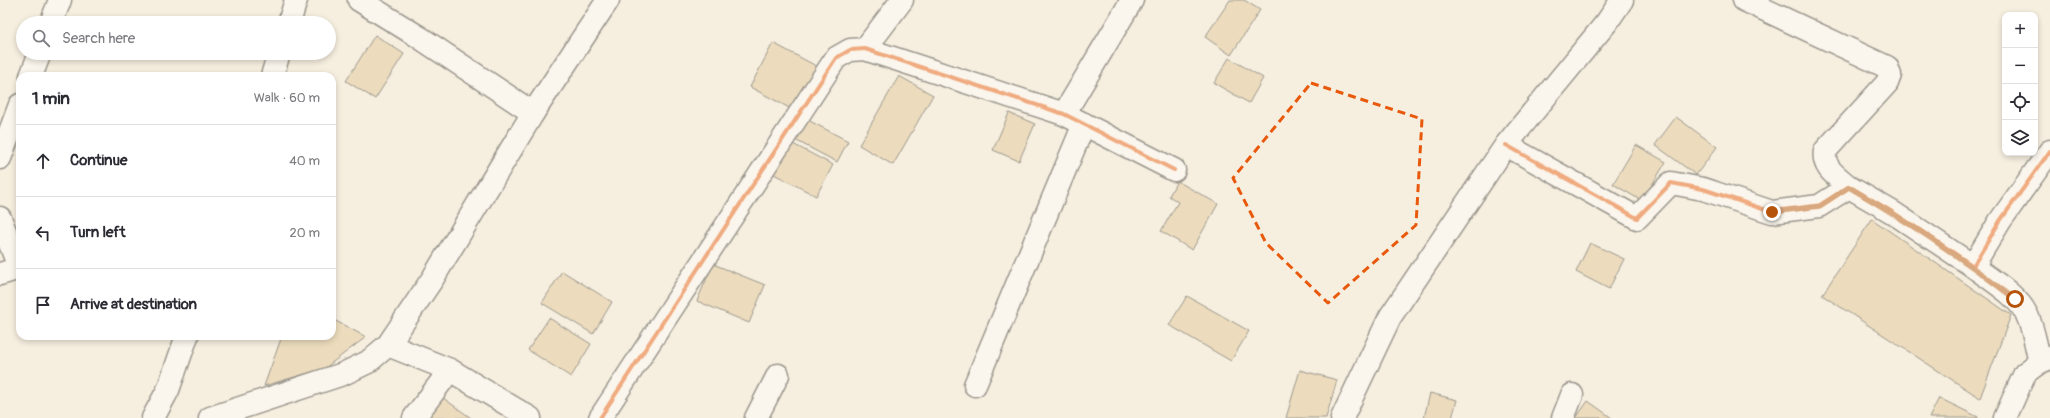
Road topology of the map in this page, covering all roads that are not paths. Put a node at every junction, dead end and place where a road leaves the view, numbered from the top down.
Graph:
1 (60, 0) edge
2 (296, 0) edge
3 (359, 0) edge
4 (608, 0) edge
5 (902, 0) edge
6 (1132, 0) edge
7 (1622, 0) edge
8 (1744, 0) edge
9 (54, 16) edge
10 (291, 16) edge
11 (865, 49) junction
12 (37, 60) edge
13 (277, 60) edge
14 (33, 72) edge
15 (273, 72) edge
16 (534, 113) junction
17 (1064, 114) junction
18 (16, 116) edge
19 (1084, 124) junction
20 (1506, 145) junction
21 (2050, 151) edge
22 (0, 158) edge
23 (1174, 170) dead end
24 (1849, 187) junction
25 (0, 218) edge
26 (1972, 266) junction
27 (13, 270) edge
28 (186, 340) edge
29 (388, 345) junction
30 (2045, 360) edge
31 (450, 370) junction
32 (778, 375) dead end
33 (975, 385) dead end
34 (1572, 395) dead end
35 (153, 418) edge
36 (210, 418) edge
37 (414, 418) edge
38 (530, 418) edge
39 (600, 418) edge
40 (756, 418) edge
41 (1342, 418) edge
42 (1563, 418) edge
43 (2005, 418) edge

1 - 9 street
2 - 10 street
3 - 16 street
4 - 16 street
5 - 11 street
6 - 17 street
7 - 20 street
8 - 24 street
11 - 17 street
11 - 39 street
12 - 14 street
13 - 15 street
16 - 29 street
17 - 19 street
18 - 22 street
19 - 23 street
19 - 33 street
20 - 24 street
20 - 41 street
21 - 26 street
24 - 26 street
25 - 27 street
26 - 30 street
28 - 35 street
29 - 31 street
29 - 36 street
30 - 43 street
31 - 37 street
31 - 38 street
32 - 40 street
34 - 42 street

